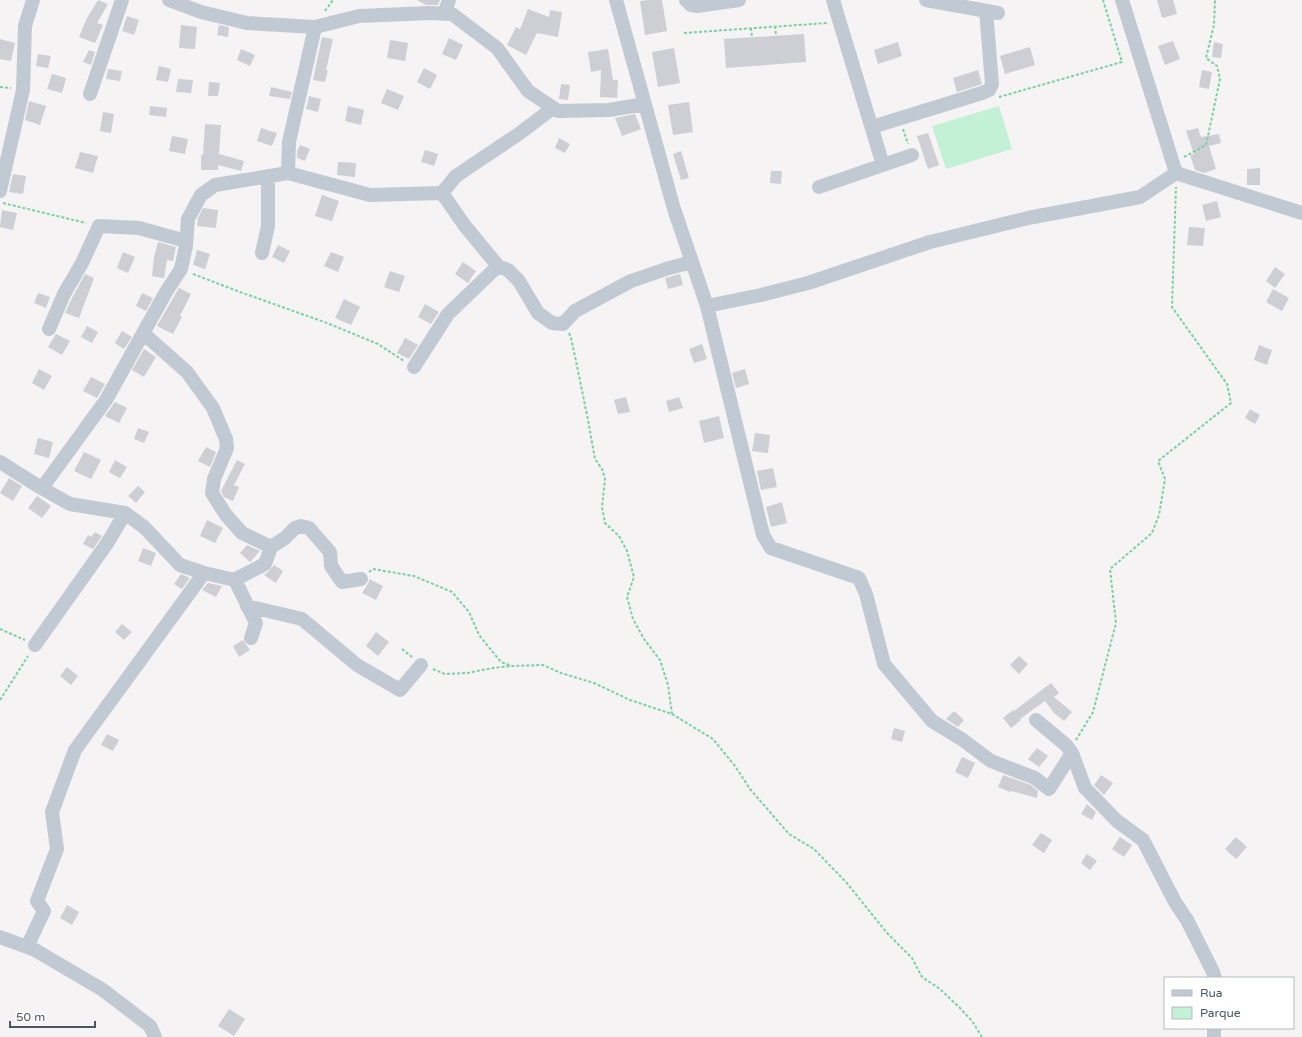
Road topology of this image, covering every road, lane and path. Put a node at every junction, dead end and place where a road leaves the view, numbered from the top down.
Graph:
1 (33, 0) edge
2 (122, 0) edge
3 (169, 0) edge
4 (449, 0) edge
5 (616, 0) edge
6 (686, 0) edge
7 (739, 0) edge
8 (834, 0) edge
9 (926, 0) edge
10 (1103, 0) edge
11 (1122, 0) edge
12 (1215, 0) edge
13 (444, 14) junction
14 (840, 22) junction
15 (775, 26) junction
16 (315, 27) junction
17 (751, 28) junction
18 (684, 33) dead end
19 (776, 36) dead end
20 (752, 37) dead end
21 (90, 94) dead end
22 (993, 99) dead end
23 (645, 104) junction
24 (553, 108) junction
25 (902, 125) dead end
26 (872, 127) junction
27 (912, 155) joint
28 (883, 165) junction
29 (288, 173) junction
30 (1176, 173) junction
31 (268, 176) junction
32 (819, 187) dead end
33 (0, 190) edge
34 (442, 193) junction
35 (0, 202) edge
36 (1302, 213) edge
37 (99, 226) junction
38 (186, 241) junction
39 (262, 253) dead end
40 (692, 262) junction
41 (498, 266) junction
42 (180, 269) junction
43 (707, 306) junction
44 (563, 324) junction
45 (48, 329) dead end
46 (143, 333) junction
47 (414, 367) joint
48 (0, 462) edge
49 (42, 488) junction
50 (125, 514) junction
51 (271, 547) junction
52 (204, 573) junction
53 (362, 579) joint
54 (234, 580) junction
55 (248, 606) junction
56 (0, 629) edge
57 (251, 638) dead end
58 (35, 645) junction
59 (402, 649) dead end
60 (421, 665) junction
61 (512, 666) junction
62 (0, 700) edge
63 (672, 714) junction
64 (1036, 720) dead end
65 (1072, 753) junction
66 (0, 938) edge
67 (27, 947) junction
68 (1214, 977) edge
69 (155, 1037) edge
70 (982, 1037) edge

1 - 33 street
2 - 21 street
3 - 16 street
4 - 13 street
5 - 23 street
6 - 7 street
8 - 14 street
9 - 26 street
10 - 22 path
11 - 30 street
12 - 30 path
13 - 16 street
13 - 24 street
14 - 15 path
14 - 26 street
15 - 17 path
15 - 19 path
16 - 29 street
17 - 18 path
17 - 20 path
23 - 24 street
23 - 40 street
24 - 34 street
25 - 27 path
26 - 28 street
27 - 28 street
28 - 32 street
29 - 31 street
29 - 34 street
30 - 36 street
30 - 43 street
30 - 65 path
31 - 38 street
31 - 39 street
34 - 41 street
35 - 37 path
37 - 38 street
37 - 45 street
38 - 42 street
40 - 43 street
40 - 44 street
41 - 44 street
41 - 47 street
42 - 46 street
42 - 47 path
43 - 65 street
44 - 63 path
46 - 49 street
46 - 51 street
48 - 49 street
49 - 50 street
50 - 52 street
50 - 58 street
51 - 53 street
51 - 54 street
52 - 54 street
52 - 67 street
53 - 61 path
54 - 55 street
55 - 57 street
55 - 60 street
56 - 58 path
58 - 62 path
59 - 60 path
60 - 61 path
61 - 63 path
63 - 70 path
64 - 65 street
65 - 68 street
66 - 67 street
67 - 69 street

